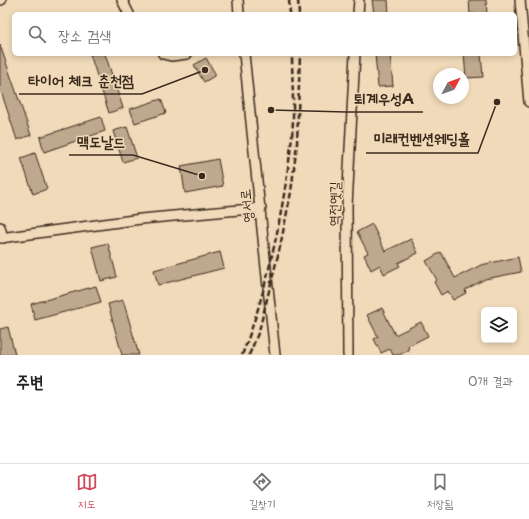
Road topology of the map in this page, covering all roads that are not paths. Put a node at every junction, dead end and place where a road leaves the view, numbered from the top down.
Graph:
1 (122, 0) edge
2 (238, 0) edge
3 (359, 0) edge
4 (520, 0) edge
5 (128, 12) edge
6 (239, 12) edge
7 (358, 12) edge
8 (525, 17) edge
9 (244, 56) edge
10 (355, 56) edge
11 (529, 102) edge
12 (261, 208) junction
13 (0, 227) edge
14 (2, 238) edge
15 (275, 355) edge
16 (348, 355) edge

1 - 5 street
2 - 6 street
3 - 7 street
4 - 8 street
8 - 11 street
9 - 12 street, 영서로
10 - 16 street, 역전옛길
12 - 14 street
12 - 15 street, 영서로
13 - 14 street

